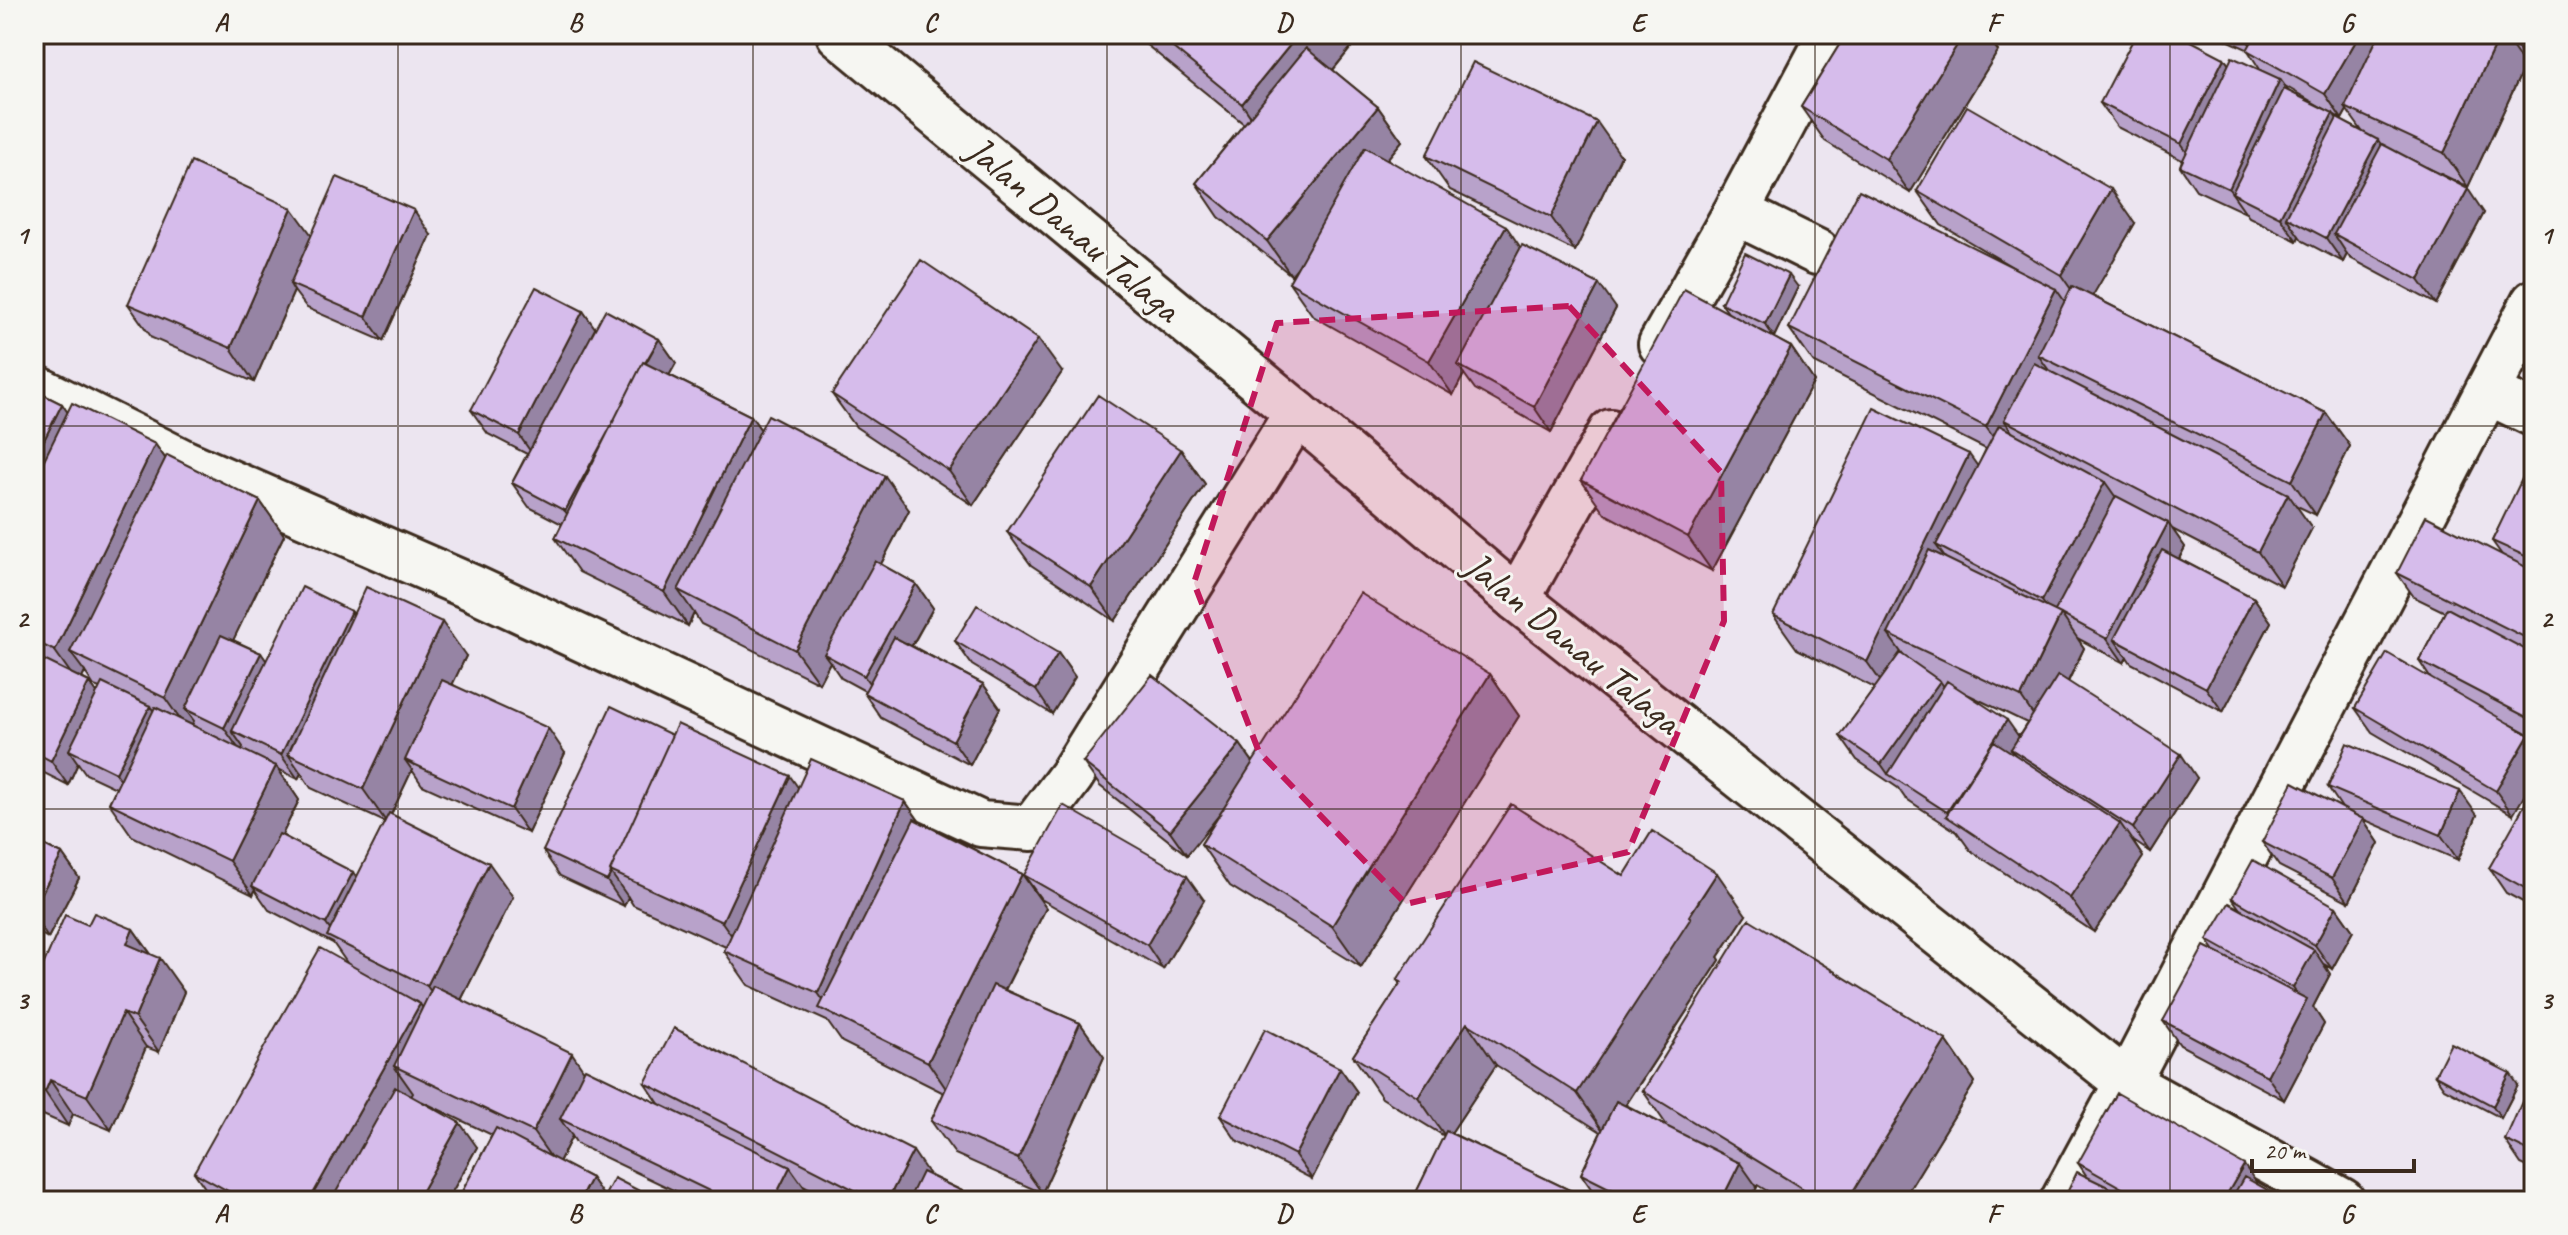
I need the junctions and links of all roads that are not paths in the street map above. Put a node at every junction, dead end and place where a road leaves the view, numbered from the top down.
1 (839, 34) edge
2 (1831, 34) edge
3 (1736, 212) junction
4 (1817, 252) dead end
5 (2534, 302) edge
6 (34, 387) edge
7 (2488, 392) junction
8 (1297, 413) junction
9 (2534, 414) edge
10 (1517, 599) junction
11 (2127, 1083) junction
12 (2063, 1201) edge
13 (2342, 1201) edge

1 - 8 street, Jalan Danau Talaga
2 - 3 street
3 - 4 street
3 - 10 street
5 - 7 street
6 - 8 street
7 - 9 street
7 - 11 street
8 - 10 street, Jalan Danau Talaga
10 - 11 street, Jalan Danau Talaga
11 - 12 street
11 - 13 street, Jalan Danau Talaga

